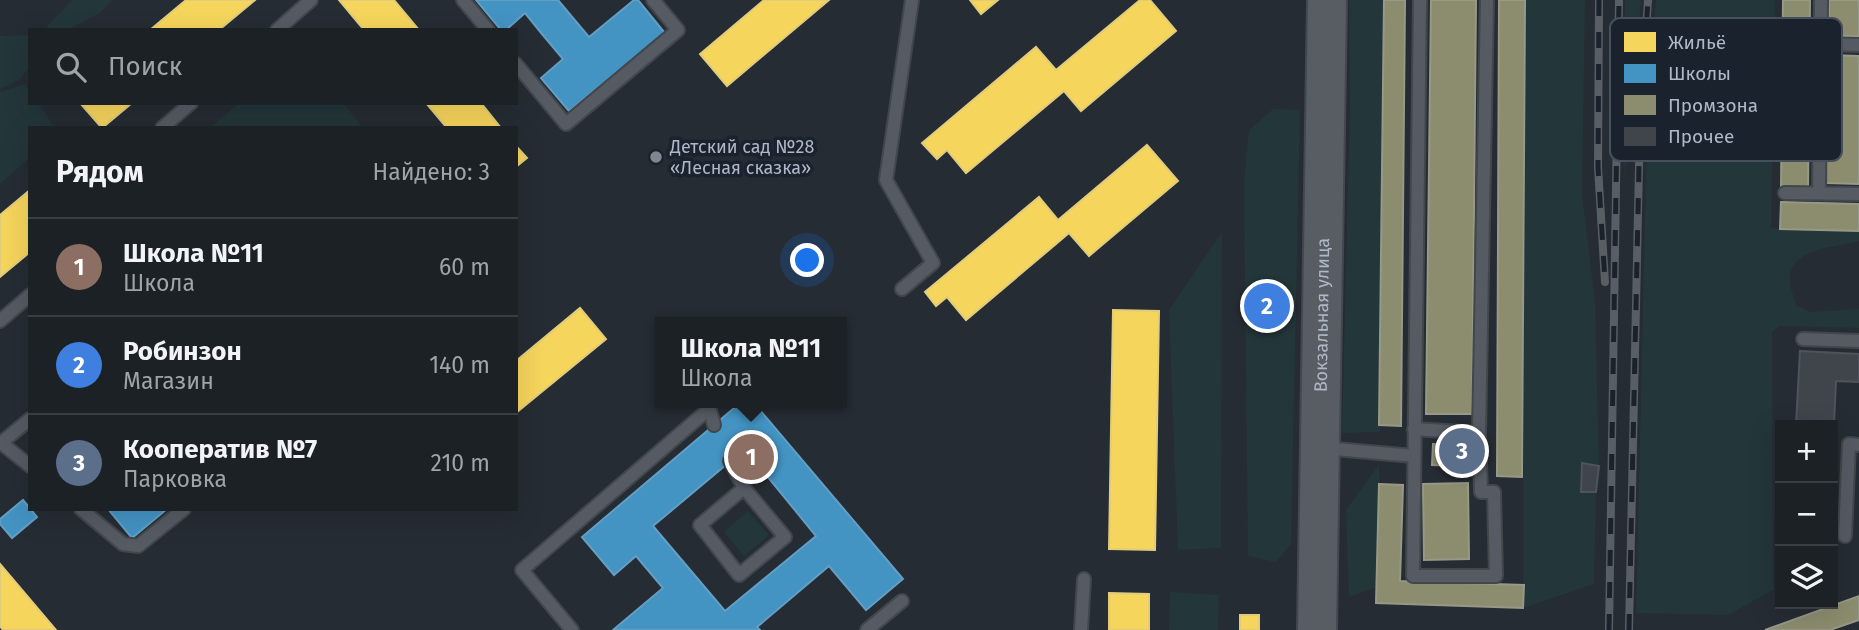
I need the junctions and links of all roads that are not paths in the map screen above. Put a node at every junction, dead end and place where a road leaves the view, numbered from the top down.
1 (311, 0) edge
2 (463, 0) edge
3 (653, 0) edge
4 (912, 0) edge
5 (1326, 0) edge
6 (1420, 0) edge
7 (1488, 0) edge
8 (1821, 0) edge
9 (1821, 18) edge
10 (279, 28) edge
11 (486, 28) edge
12 (518, 66) edge
13 (189, 105) edge
14 (164, 126) edge
15 (1819, 161) edge
16 (1785, 193) dead end
17 (1819, 193) junction
18 (1859, 194) edge
19 (902, 289) dead end
20 (28, 297) edge
21 (0, 321) edge
22 (1803, 339) dead end
23 (1859, 341) edge
24 (707, 408) edge
25 (710, 408) edge
26 (28, 421) edge
27 (714, 425) dead end
28 (1414, 429) junction
29 (1479, 433) junction
30 (1, 443) edge
31 (1859, 445) edge
32 (1320, 447) junction
33 (1413, 456) junction
34 (730, 461) dead end
35 (28, 465) edge
36 (744, 488) junction
37 (83, 511) edge
38 (182, 511) edge
39 (1844, 536) dead end
40 (1084, 579) dead end
41 (902, 601) dead end
42 (572, 630) edge
43 (867, 630) edge
44 (1081, 630) edge
45 (1317, 630) edge

1 - 10 lane
2 - 11 lane
3 - 12 lane
4 - 19 lane
5 - 32 main road, Вокзальная улица
6 - 28 lane
7 - 29 lane
8 - 9 lane
13 - 14 lane
15 - 17 lane
16 - 17 lane
17 - 18 lane
20 - 21 lane
22 - 23 lane
24 - 42 lane
25 - 27 lane
26 - 30 lane
28 - 29 lane
28 - 33 lane
29 - 33 lane
30 - 35 lane
31 - 39 lane
32 - 33 lane
32 - 45 main road, Вокзальная улица
34 - 36 lane
36 - 36 lane
37 - 38 lane
40 - 44 lane
41 - 43 lane

